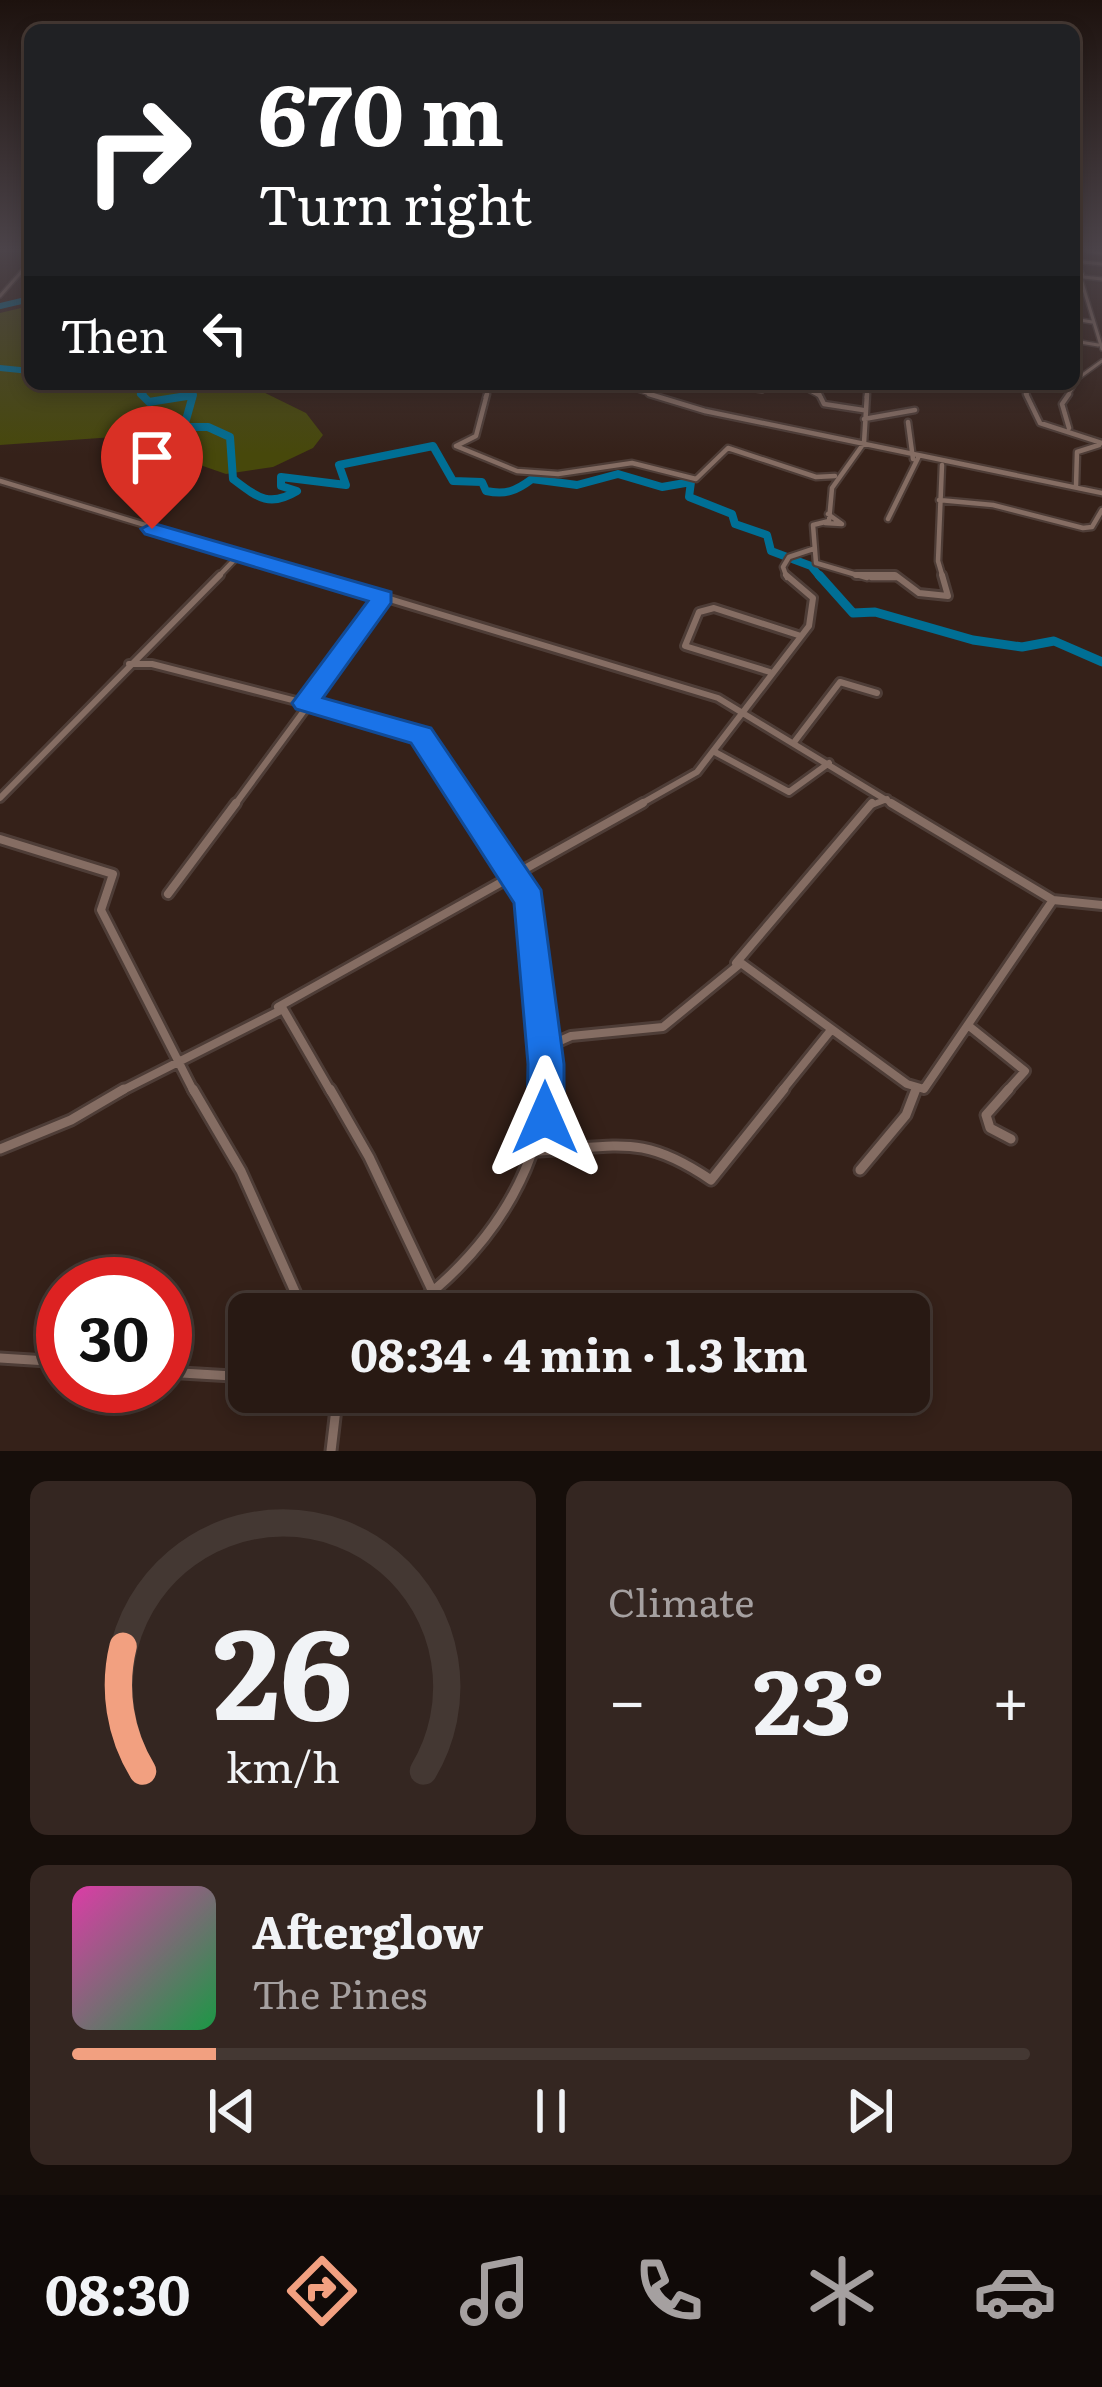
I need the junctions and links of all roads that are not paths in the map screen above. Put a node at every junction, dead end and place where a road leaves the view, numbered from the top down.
1 (1091, 319) edge
2 (1080, 320) edge
3 (1092, 322) junction
4 (1100, 347) edge
5 (1102, 361) edge
6 (1081, 364) dead end
7 (1090, 366) junction
8 (1080, 376) edge
9 (489, 390) edge
10 (638, 390) edge
11 (756, 390) edge
12 (810, 390) edge
13 (868, 390) edge
14 (1027, 390) edge
15 (1070, 390) edge
16 (762, 391) dead end
17 (915, 410) dead end
18 (864, 414) junction
19 (908, 422) dead end
20 (1069, 428) junction
21 (1102, 444) edge
22 (863, 445) junction
23 (915, 459) junction
24 (946, 464) junction
25 (835, 476) junction
26 (0, 481) edge
27 (1073, 488) junction
28 (1102, 493) edge
29 (938, 500) junction
30 (1102, 511) edge
31 (828, 514) junction
32 (889, 519) dead end
33 (825, 523) junction
34 (813, 549) junction
35 (242, 556) junction
36 (383, 597) junction
37 (801, 636) junction
38 (129, 664) junction
39 (770, 672) junction
40 (877, 693) dead end
41 (307, 703) junction
42 (742, 710) junction
43 (795, 741) junction
44 (713, 751) junction
45 (829, 763) junction
46 (0, 798) edge
47 (890, 800) junction
48 (0, 839) edge
49 (513, 878) junction
50 (167, 894) dead end
51 (1053, 901) junction
52 (1102, 905) edge
53 (735, 963) junction
54 (278, 1007) junction
55 (969, 1026) junction
56 (832, 1029) junction
57 (544, 1048) junction
58 (175, 1059) junction
59 (916, 1088) junction
60 (1011, 1139) dead end
61 (0, 1149) edge
62 (536, 1153) junction
63 (860, 1170) dead end
64 (434, 1292) joint
65 (296, 1293) edge
66 (0, 1358) edge
67 (36, 1360) edge
68 (192, 1374) edge
69 (228, 1376) edge
70 (336, 1413) edge
71 (331, 1451) edge

1 - 3 street
2 - 3 street
3 - 4 street
5 - 7 street
6 - 7 street
7 - 8 street
9 - 25 street
10 - 22 street
11 - 16 street
12 - 18 street
13 - 18 street
14 - 20 street
15 - 20 street
17 - 18 street
18 - 22 street
19 - 23 street
20 - 21 street
21 - 27 street
22 - 23 street
22 - 25 street
23 - 24 street
23 - 32 street
24 - 27 street
24 - 29 street
25 - 31 street
26 - 35 street
27 - 28 street
29 - 30 street
29 - 34 street
31 - 33 street
31 - 33 street
33 - 34 street
34 - 37 street
35 - 36 street
35 - 38 street
36 - 41 street
36 - 42 street
37 - 39 street
37 - 39 street
38 - 41 street
38 - 46 street
39 - 42 street
40 - 43 street
41 - 49 street
41 - 50 street
42 - 43 street
42 - 44 street
43 - 45 street
44 - 45 street
44 - 49 street
45 - 47 street
47 - 51 street
47 - 53 street
48 - 58 street
49 - 54 street
49 - 57 street
51 - 52 street
51 - 55 street
53 - 56 street
53 - 57 street
54 - 58 street
54 - 64 street
55 - 59 street
55 - 60 street
56 - 59 street
56 - 62 street
57 - 62 street
58 - 61 street
58 - 65 street
59 - 63 street
62 - 64 street
66 - 67 street
68 - 69 street
70 - 71 street

